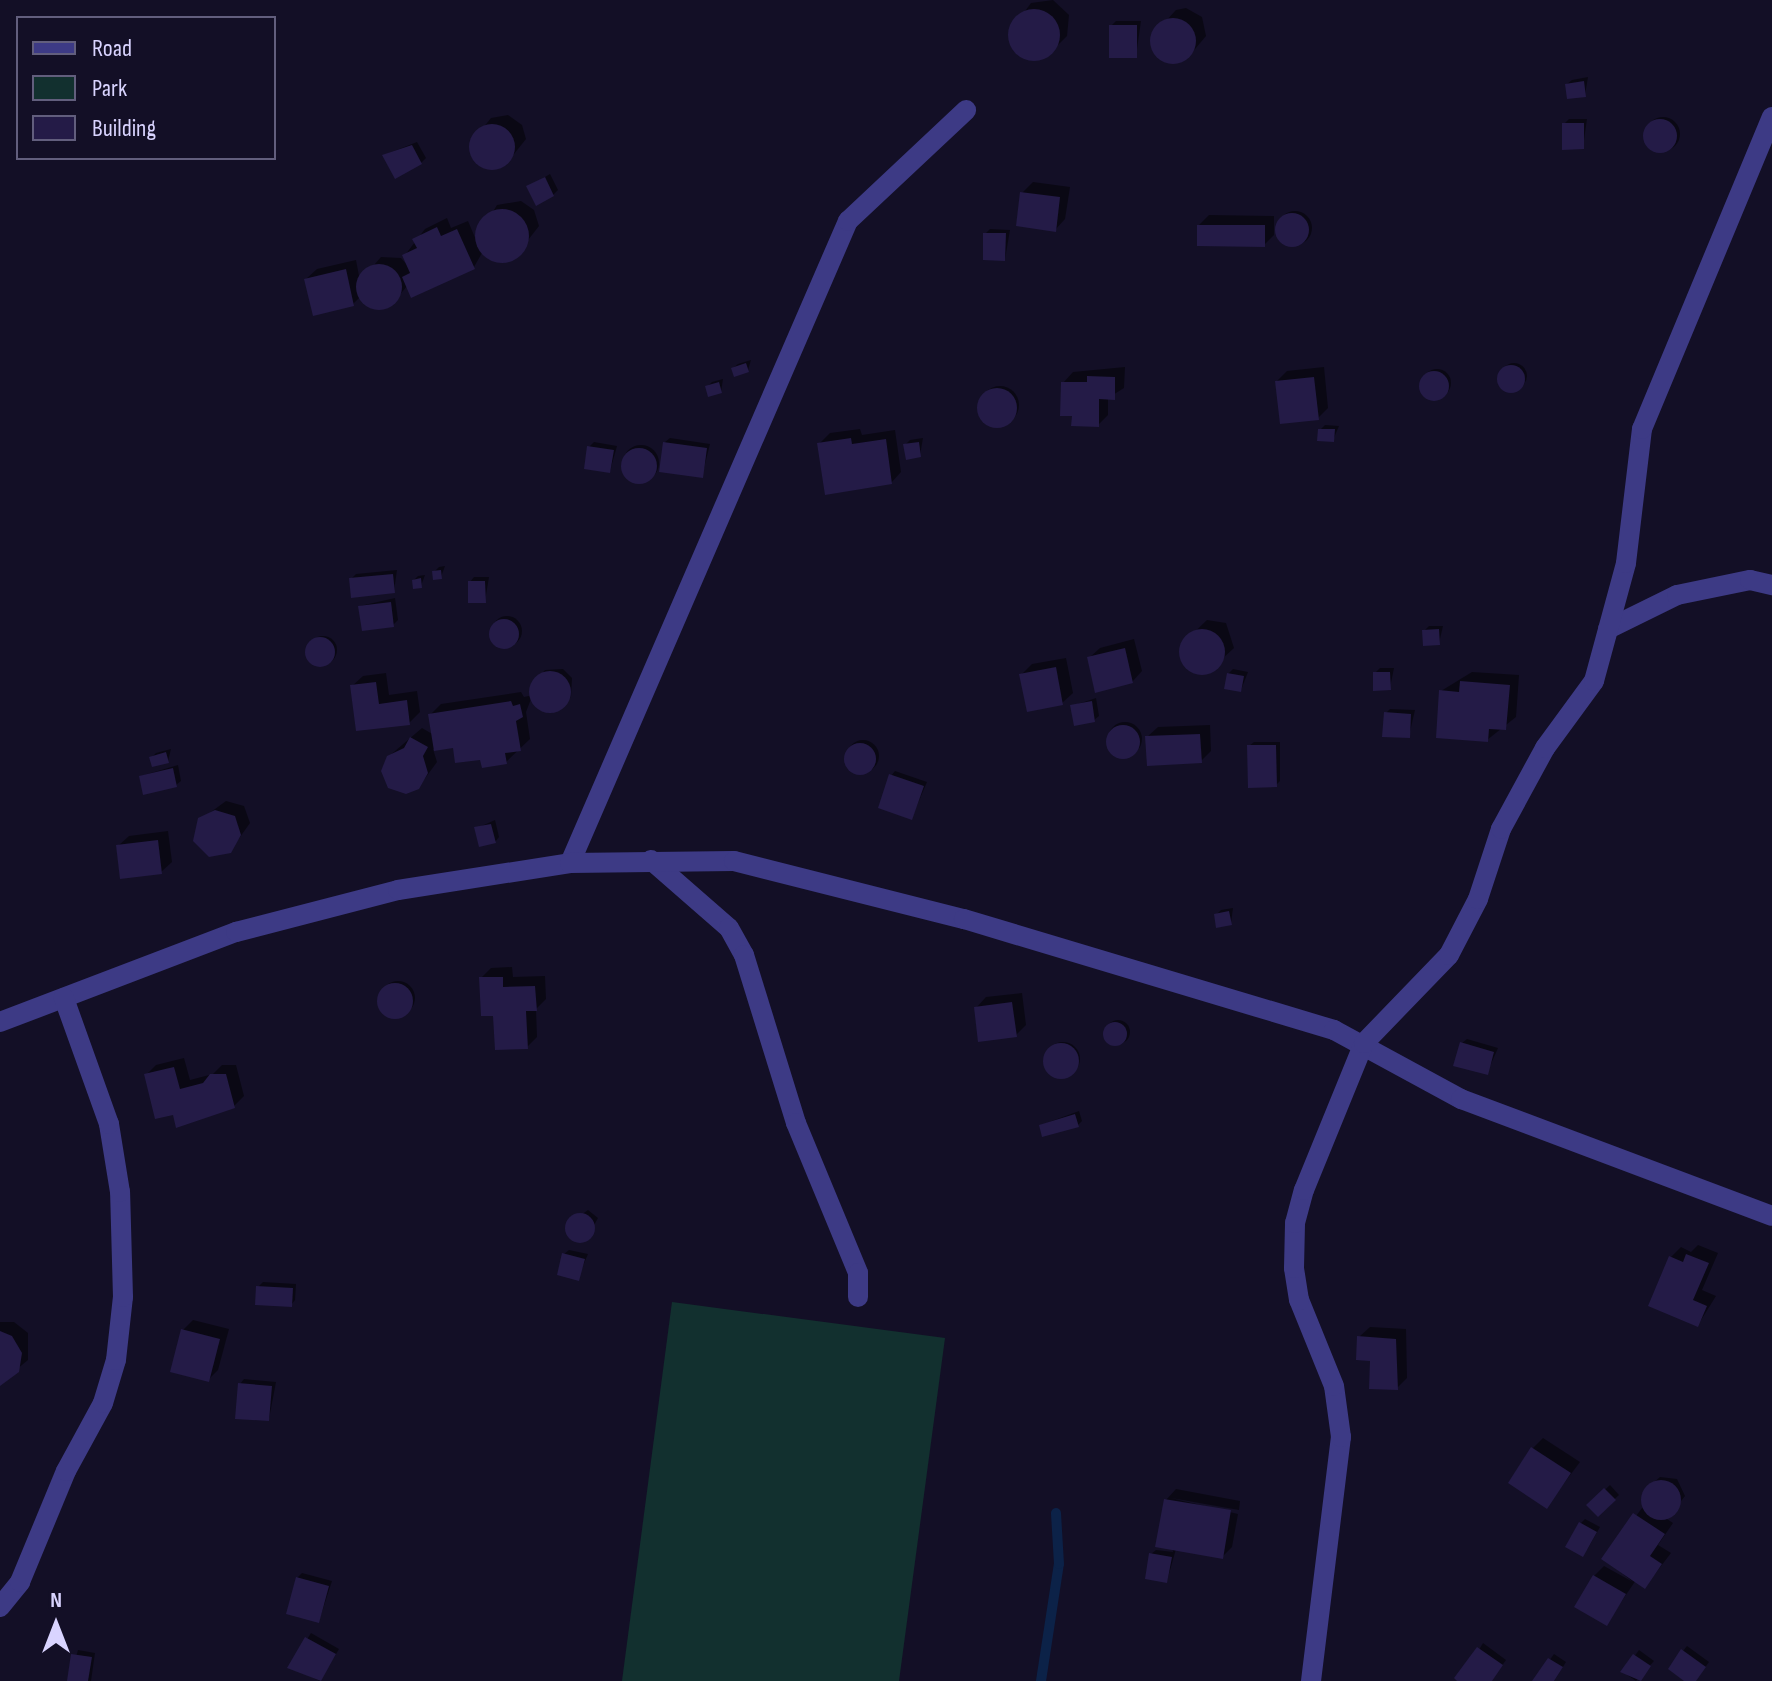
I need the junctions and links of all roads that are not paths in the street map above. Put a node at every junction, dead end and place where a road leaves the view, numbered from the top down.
1 (966, 110) dead end
2 (1772, 117) edge
3 (1772, 585) edge
4 (1608, 629) junction
5 (651, 860) junction
6 (570, 863) junction
7 (64, 998) junction
8 (0, 1022) edge
9 (1364, 1043) junction
10 (1772, 1216) edge
11 (858, 1297) dead end
12 (0, 1607) edge
13 (1311, 1681) edge

1 - 6 street
2 - 4 street
3 - 4 street
4 - 9 street
5 - 6 street
5 - 9 street
5 - 11 street
6 - 7 street
7 - 8 street
7 - 12 street
9 - 10 street
9 - 13 street

